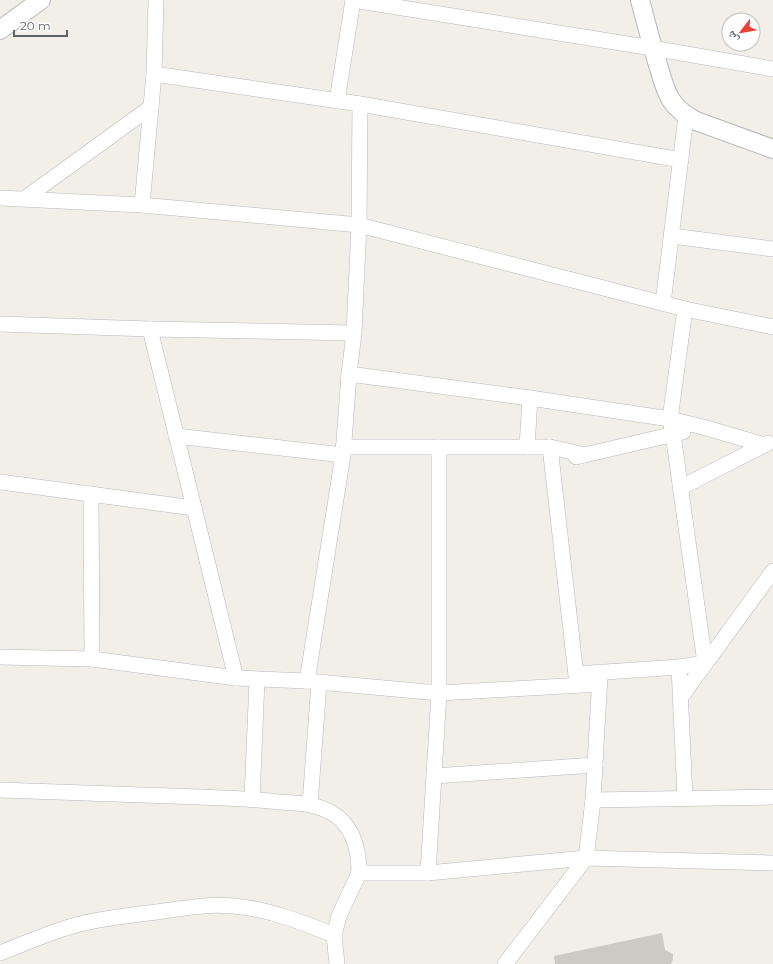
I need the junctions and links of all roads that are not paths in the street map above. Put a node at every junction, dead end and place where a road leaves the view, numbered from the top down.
1 (156, 0) edge
2 (353, 0) edge
3 (640, 0) edge
4 (37, 1) edge
5 (0, 30) edge
6 (652, 48) junction
7 (773, 69) edge
8 (154, 74) junction
9 (337, 101) junction
10 (360, 104) junction
11 (151, 107) junction
12 (686, 116) junction
13 (773, 149) edge
14 (681, 160) junction
15 (0, 198) edge
16 (24, 199) junction
17 (142, 205) junction
18 (360, 225) junction
19 (672, 236) junction
20 (773, 250) edge
21 (664, 303) junction
22 (685, 309) junction
23 (0, 324) edge
24 (773, 327) edge
25 (150, 329) junction
26 (354, 334) junction
27 (349, 374) junction
28 (530, 398) junction
29 (670, 419) junction
30 (703, 427) junction
31 (673, 434) junction
32 (176, 436) junction
33 (769, 443) edge
34 (439, 447) junction
35 (527, 447) junction
36 (550, 447) junction
37 (343, 451) junction
38 (585, 455) junction
39 (552, 463) junction
40 (0, 482) edge
41 (680, 488) junction
42 (91, 494) junction
43 (194, 508) junction
44 (773, 570) edge
45 (0, 657) edge
46 (92, 659) junction
47 (705, 663) junction
48 (679, 667) junction
49 (236, 678) junction
50 (600, 678) junction
51 (257, 680) junction
52 (576, 680) junction
53 (313, 682) junction
54 (439, 693) junction
55 (681, 697) junction
56 (595, 765) junction
57 (434, 776) junction
58 (0, 790) edge
59 (685, 798) junction
60 (773, 798) edge
61 (252, 799) junction
62 (593, 800) junction
63 (310, 804) junction
64 (586, 858) junction
65 (773, 863) edge
66 (359, 873) junction
67 (428, 873) junction
68 (334, 935) junction
69 (0, 954) edge
70 (337, 964) edge
71 (505, 964) edge

1 - 8 street
2 - 6 street
2 - 9 street
3 - 6 street
4 - 5 street
6 - 7 street
6 - 12 street
8 - 9 street
8 - 11 street
9 - 10 street
10 - 14 street
10 - 18 street
11 - 16 street
11 - 17 street
12 - 13 street
12 - 14 street
14 - 19 street
15 - 16 street
16 - 17 street
17 - 18 street
18 - 21 street
18 - 26 street
19 - 20 street
19 - 21 street
21 - 22 street
22 - 24 street
22 - 29 street
23 - 25 street
25 - 26 street
25 - 32 street
26 - 27 street
27 - 28 street
27 - 37 street
28 - 29 street
28 - 35 street
29 - 30 street
29 - 31 street
30 - 31 street
30 - 33 street
31 - 38 street
31 - 41 street
32 - 37 street
32 - 43 street
33 - 41 street
34 - 35 street
34 - 37 street
34 - 54 street
35 - 36 street
36 - 38 street
36 - 39 street
37 - 53 street
38 - 39 street
39 - 52 street
40 - 42 street
41 - 47 street
42 - 43 street
42 - 46 street
43 - 49 street
44 - 47 street
45 - 46 street
46 - 49 street
47 - 48 street
47 - 55 street
48 - 50 street
48 - 55 street
49 - 51 street
50 - 52 street
50 - 56 street
51 - 53 street
51 - 61 street
52 - 54 street
53 - 54 street
53 - 63 street
54 - 57 street
55 - 59 street
56 - 57 street
56 - 62 street
57 - 67 street
58 - 61 street
59 - 60 street
59 - 62 street
61 - 63 street
62 - 64 street
63 - 66 street
64 - 65 street
64 - 67 street
64 - 71 street
66 - 67 street
66 - 68 street
68 - 69 street
68 - 70 street

